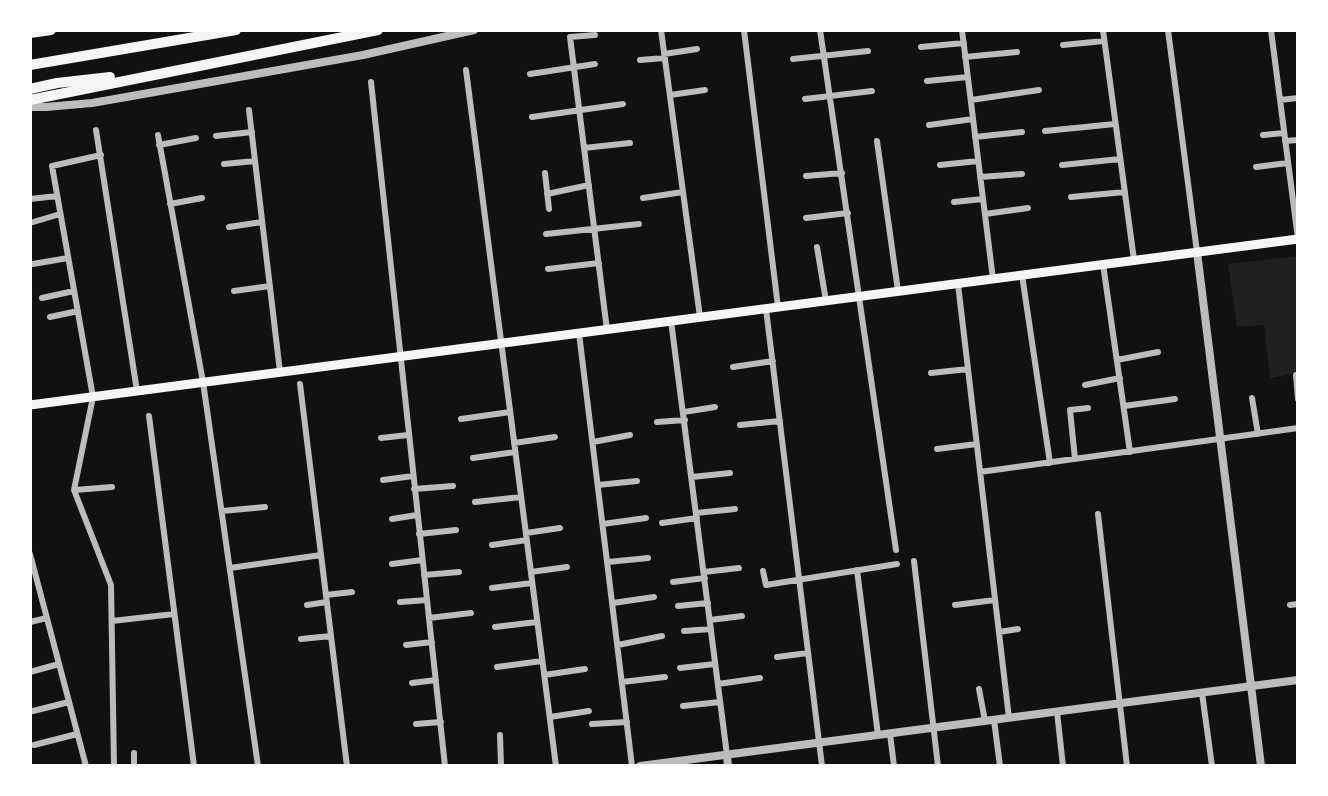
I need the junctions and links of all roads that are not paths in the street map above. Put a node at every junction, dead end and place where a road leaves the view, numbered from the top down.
1 (51, 30) edge
2 (236, 30) edge
3 (378, 30) edge
4 (474, 30) edge
5 (661, 30) edge
6 (744, 30) edge
7 (820, 30) edge
8 (962, 30) edge
9 (1103, 30) edge
10 (1168, 30) edge
11 (1271, 30) edge
12 (30, 33) edge
13 (595, 35) dead end
14 (1104, 41) junction
15 (964, 43) junction
16 (1063, 45) dead end
17 (921, 47) dead end
18 (697, 49) dead end
19 (868, 51) dead end
20 (1017, 52) dead end
21 (664, 56) junction
22 (824, 56) junction
23 (965, 57) junction
24 (793, 59) dead end
25 (639, 60) dead end
26 (595, 64) dead end
27 (30, 65) edge
28 (574, 67) junction
29 (466, 70) dead end
30 (170, 71) junction
31 (530, 74) dead end
32 (968, 77) junction
33 (927, 81) dead end
34 (371, 82) dead end
35 (30, 89) edge
36 (705, 90) dead end
37 (872, 90) dead end
38 (1039, 90) dead end
39 (670, 95) junction
40 (830, 96) junction
41 (1298, 98) edge
42 (805, 99) dead end
43 (30, 100) edge
44 (971, 100) junction
45 (1280, 100) junction
46 (622, 104) dead end
47 (30, 107) edge
48 (249, 110) dead end
49 (579, 110) junction
50 (532, 117) dead end
51 (973, 119) junction
52 (1115, 124) junction
53 (929, 125) dead end
54 (96, 130) dead end
55 (1045, 131) dead end
56 (252, 132) junction
57 (1022, 132) dead end
58 (1284, 133) junction
59 (158, 135) dead end
60 (1264, 135) dead end
61 (216, 136) dead end
62 (975, 137) junction
63 (196, 138) dead end
64 (1298, 140) edge
65 (877, 141) dead end
66 (1285, 141) junction
67 (630, 143) dead end
68 (159, 145) junction
69 (584, 148) junction
70 (100, 155) junction
71 (1120, 159) junction
72 (255, 160) junction
73 (978, 162) junction
74 (1288, 163) junction
75 (224, 164) dead end
76 (940, 165) dead end
77 (1062, 165) dead end
78 (1256, 167) dead end
79 (545, 173) dead end
80 (842, 173) junction
81 (1022, 174) dead end
82 (806, 176) dead end
83 (980, 177) junction
84 (589, 185) junction
85 (683, 192) junction
86 (1125, 192) junction
87 (547, 194) junction
88 (57, 196) junction
89 (1071, 197) dead end
90 (202, 198) dead end
91 (643, 198) dead end
92 (30, 199) edge
93 (983, 199) junction
94 (954, 202) dead end
95 (170, 204) junction
96 (1028, 208) dead end
97 (549, 209) dead end
98 (61, 214) junction
99 (848, 214) junction
100 (985, 214) junction
101 (806, 218) dead end
102 (262, 222) junction
103 (30, 223) edge
104 (639, 224) dead end
105 (229, 227) dead end
106 (594, 229) junction
107 (546, 234) dead end
108 (1298, 239) edge
109 (817, 247) dead end
110 (1197, 252) junction
111 (68, 258) junction
112 (1134, 260) junction
113 (599, 263) junction
114 (33, 264) dead end
115 (1103, 264) junction
116 (548, 269) dead end
117 (1022, 275) junction
118 (993, 279) junction
119 (958, 284) junction
120 (270, 286) junction
121 (234, 291) dead end
122 (898, 291) junction
123 (74, 292) junction
124 (860, 296) junction
125 (42, 298) dead end
126 (825, 301) junction
127 (778, 307) junction
128 (766, 309) junction
129 (78, 312) junction
130 (50, 317) dead end
131 (700, 317) junction
132 (671, 321) junction
133 (607, 330) junction
134 (579, 333) junction
135 (501, 344) junction
136 (1158, 352) dead end
137 (400, 357) junction
138 (1117, 360) junction
139 (772, 361) junction
140 (733, 367) dead end
141 (968, 369) junction
142 (280, 372) junction
143 (931, 373) dead end
144 (1296, 376) dead end
145 (1120, 378) junction
146 (204, 382) junction
147 (300, 384) dead end
148 (1085, 385) dead end
149 (137, 391) junction
150 (93, 397) junction
151 (1252, 398) dead end
152 (1175, 399) dead end
153 (1298, 399) edge
154 (30, 405) edge
155 (1124, 406) junction
156 (715, 407) dead end
157 (1088, 408) dead end
158 (510, 412) junction
159 (149, 416) dead end
160 (684, 416) junction
161 (461, 419) dead end
162 (780, 421) junction
163 (657, 422) dead end
164 (740, 425) dead end
165 (1298, 428) edge
166 (1258, 434) junction
167 (408, 435) junction
168 (630, 435) dead end
169 (381, 438) dead end
170 (555, 438) dead end
171 (1222, 439) junction
172 (593, 442) junction
173 (514, 443) junction
174 (977, 444) junction
175 (937, 449) dead end
176 (1130, 452) junction
177 (515, 453) junction
178 (472, 458) dead end
179 (1075, 459) junction
180 (1050, 463) junction
181 (980, 472) junction
182 (730, 473) dead end
183 (413, 476) junction
184 (692, 477) junction
185 (383, 481) dead end
186 (637, 481) dead end
187 (598, 485) junction
188 (453, 486) dead end
189 (111, 487) dead end
190 (414, 489) junction
191 (74, 490) junction
192 (521, 497) junction
193 (475, 502) dead end
194 (265, 507) dead end
195 (735, 509) dead end
196 (222, 511) junction
197 (1098, 514) dead end
198 (417, 515) junction
199 (697, 516) junction
200 (393, 519) dead end
201 (646, 519) dead end
202 (662, 523) dead end
203 (603, 524) junction
204 (560, 528) dead end
205 (456, 530) dead end
206 (419, 534) junction
207 (526, 536) junction
208 (492, 545) dead end
209 (896, 550) dead end
210 (30, 554) edge
211 (321, 555) junction
212 (649, 558) dead end
213 (422, 560) junction
214 (915, 561) dead end
215 (608, 562) junction
216 (392, 564) dead end
217 (897, 564) dead end
218 (567, 567) dead end
219 (32, 568) edge
220 (230, 568) junction
221 (739, 568) dead end
222 (857, 570) junction
223 (763, 571) dead end
224 (459, 572) dead end
225 (531, 572) junction
226 (424, 575) junction
227 (704, 575) junction
228 (799, 580) junction
229 (673, 582) dead end
230 (532, 583) junction
231 (492, 588) dead end
232 (352, 592) dead end
233 (654, 597) dead end
234 (326, 598) junction
235 (427, 600) junction
236 (995, 600) junction
237 (400, 602) dead end
238 (613, 603) junction
239 (708, 603) junction
240 (1298, 604) edge
241 (307, 605) dead end
242 (955, 605) dead end
243 (1290, 605) dead end
244 (678, 606) dead end
245 (471, 613) dead end
246 (174, 614) junction
247 (742, 616) dead end
248 (47, 618) junction
249 (429, 618) junction
250 (710, 620) junction
251 (111, 621) junction
252 (30, 622) edge
253 (537, 622) junction
254 (495, 626) dead end
255 (711, 629) junction
256 (1018, 629) dead end
257 (684, 631) dead end
258 (999, 632) junction
259 (331, 636) junction
260 (663, 636) dead end
261 (301, 639) dead end
262 (432, 642) junction
263 (405, 645) dead end
264 (618, 645) junction
265 (808, 653) junction
266 (777, 657) dead end
267 (542, 661) junction
268 (59, 664) junction
269 (715, 664) junction
270 (497, 667) dead end
271 (680, 668) dead end
272 (585, 669) dead end
273 (30, 672) edge
274 (544, 675) junction
275 (666, 677) dead end
276 (760, 678) dead end
277 (436, 680) junction
278 (1298, 680) edge
279 (622, 682) junction
280 (412, 683) dead end
281 (718, 684) junction
282 (1252, 686) junction
283 (979, 689) dead end
284 (1202, 693) junction
285 (69, 702) junction
286 (720, 702) junction
287 (1120, 704) junction
288 (683, 706) dead end
289 (33, 711) dead end
290 (589, 711) dead end
291 (1057, 712) junction
292 (550, 717) junction
293 (1009, 718) junction
294 (990, 721) junction
295 (440, 722) junction
296 (627, 722) junction
297 (416, 724) dead end
298 (592, 724) dead end
299 (933, 728) junction
300 (77, 734) junction
301 (890, 734) junction
302 (500, 735) dead end
303 (878, 735) junction
304 (820, 743) junction
305 (34, 746) dead end
306 (134, 753) dead end
307 (727, 755) junction
308 (86, 766) edge
309 (114, 766) edge
310 (134, 766) edge
311 (194, 766) edge
312 (258, 766) edge
313 (347, 766) edge
314 (446, 766) edge
315 (501, 766) edge
316 (556, 766) edge
317 (632, 766) edge
318 (640, 766) edge
319 (728, 766) edge
320 (822, 766) edge
321 (894, 766) edge
322 (938, 766) edge
323 (1000, 766) edge
324 (1063, 766) edge
325 (1127, 766) edge
326 (1212, 766) edge
327 (1261, 766) edge

1 - 12 highway
2 - 27 highway
3 - 30 highway
4 - 47 street
5 - 21 street
6 - 127 street
7 - 22 street
8 - 15 street
9 - 14 street
10 - 110 street
11 - 45 street
13 - 28 street
14 - 16 street
14 - 52 street
15 - 17 street
15 - 23 street
18 - 21 street
19 - 22 street
20 - 23 street
21 - 25 street
21 - 39 street
22 - 24 street
22 - 40 street
23 - 32 street
26 - 28 street
28 - 31 street
28 - 49 street
29 - 135 street
30 - 35 highway
30 - 43 highway
32 - 33 street
32 - 44 street
34 - 137 street
36 - 39 street
37 - 40 street
38 - 44 street
39 - 85 street
40 - 42 street
40 - 80 street
41 - 45 street
44 - 51 street
45 - 58 street
46 - 49 street
48 - 56 street
49 - 50 street
49 - 69 street
51 - 53 street
51 - 62 street
52 - 55 street
52 - 71 street
54 - 70 street
56 - 61 street
56 - 72 street
57 - 62 street
58 - 60 street
58 - 66 street
59 - 68 street
62 - 73 street
63 - 68 street
64 - 66 street
65 - 122 street
66 - 74 street
67 - 69 street
68 - 95 street
69 - 84 street
70 - 88 street
70 - 149 street
71 - 77 street
71 - 86 street
72 - 75 street
72 - 102 street
73 - 76 street
73 - 83 street
74 - 78 street
74 - 108 street
79 - 87 street
80 - 82 street
80 - 99 street
81 - 83 street
83 - 93 street
84 - 87 street
84 - 106 street
85 - 91 street
85 - 131 street
86 - 89 street
86 - 112 street
87 - 97 street
88 - 92 street
88 - 98 street
90 - 95 street
93 - 94 street
93 - 100 street
95 - 146 street
96 - 100 street
98 - 103 street
98 - 111 street
99 - 101 street
99 - 124 street
100 - 118 street
102 - 105 street
102 - 120 street
104 - 106 street
106 - 107 street
106 - 113 street
108 - 110 main road
109 - 126 street
110 - 112 main road
110 - 171 street
111 - 114 street
111 - 123 street
112 - 115 main road
113 - 116 street
113 - 133 street
115 - 117 main road
115 - 138 street
117 - 118 main road
117 - 180 street
118 - 119 main road
119 - 122 main road
119 - 141 street
120 - 121 street
120 - 142 street
122 - 124 main road
123 - 125 street
123 - 129 street
124 - 126 main road
124 - 209 street
126 - 127 main road
127 - 128 main road
128 - 131 main road
128 - 139 street
129 - 130 street
129 - 150 street
131 - 132 main road
132 - 133 main road
132 - 160 street
133 - 134 main road
134 - 135 main road
134 - 172 street
135 - 137 main road
135 - 158 street
136 - 138 street
137 - 142 main road
137 - 167 street
138 - 145 street
139 - 140 street
139 - 162 street
141 - 143 street
141 - 174 street
142 - 146 main road
144 - 153 street
145 - 148 street
145 - 155 street
146 - 149 main road
146 - 196 street
147 - 211 street
149 - 150 main road
150 - 154 main road
150 - 191 street
151 - 166 street
152 - 155 street
155 - 176 street
156 - 160 street
157 - 179 street
158 - 161 street
158 - 173 street
159 - 246 street
160 - 163 street
160 - 184 street
162 - 164 street
162 - 228 street
165 - 166 street
166 - 171 street
167 - 169 street
167 - 183 street
168 - 172 street
170 - 173 street
171 - 176 street
171 - 282 street
172 - 187 street
173 - 177 street
174 - 175 street
174 - 181 street
176 - 179 street
177 - 178 street
177 - 192 street
179 - 180 street
180 - 181 street
181 - 236 street
182 - 184 street
183 - 185 street
183 - 190 street
184 - 199 street
186 - 187 street
187 - 203 street
188 - 190 street
189 - 191 street
190 - 198 street
191 - 251 street
192 - 193 street
192 - 207 street
194 - 196 street
195 - 199 street
196 - 220 street
197 - 287 street
198 - 200 street
198 - 206 street
199 - 202 street
199 - 227 street
201 - 203 street
203 - 215 street
204 - 207 street
205 - 206 street
206 - 213 street
207 - 208 street
207 - 225 street
210 - 219 street
211 - 220 street
211 - 234 street
212 - 215 street
213 - 216 street
213 - 226 street
214 - 299 street
215 - 238 street
217 - 222 street
218 - 225 street
219 - 248 street
220 - 312 street
221 - 227 street
222 - 228 street
222 - 303 street
223 - 228 street
224 - 226 street
225 - 230 street
226 - 235 street
227 - 229 street
227 - 239 street
228 - 265 street
230 - 231 street
230 - 253 street
232 - 234 street
233 - 238 street
234 - 241 street
234 - 259 street
235 - 237 street
235 - 249 street
236 - 242 street
236 - 258 street
238 - 264 street
239 - 244 street
239 - 250 street
240 - 243 street
245 - 249 street
246 - 251 street
246 - 311 street
247 - 250 street
248 - 252 street
248 - 268 street
249 - 262 street
250 - 255 street
251 - 309 street
253 - 254 street
253 - 267 street
255 - 257 street
255 - 269 street
256 - 258 street
258 - 293 street
259 - 261 street
259 - 313 street
260 - 264 street
262 - 263 street
262 - 277 street
264 - 279 street
265 - 266 street
265 - 304 street
267 - 270 street
267 - 274 street
268 - 273 street
268 - 285 street
269 - 271 street
269 - 281 street
272 - 274 street
274 - 292 street
275 - 279 street
276 - 281 street
277 - 280 street
277 - 295 street
278 - 282 street
279 - 296 street
281 - 286 street
282 - 284 street
282 - 327 street
283 - 294 street
284 - 287 street
284 - 326 street
285 - 289 street
285 - 300 street
286 - 288 street
286 - 307 street
287 - 291 street
287 - 325 street
290 - 292 street
291 - 293 street
291 - 324 street
292 - 316 street
293 - 294 street
294 - 299 street
294 - 323 street
295 - 297 street
295 - 314 street
296 - 298 street
296 - 317 street
299 - 301 street
299 - 322 street
300 - 305 street
300 - 308 street
301 - 303 street
301 - 321 street
302 - 315 street
303 - 304 street
304 - 307 street
304 - 320 street
306 - 310 street
307 - 318 street
307 - 319 street

